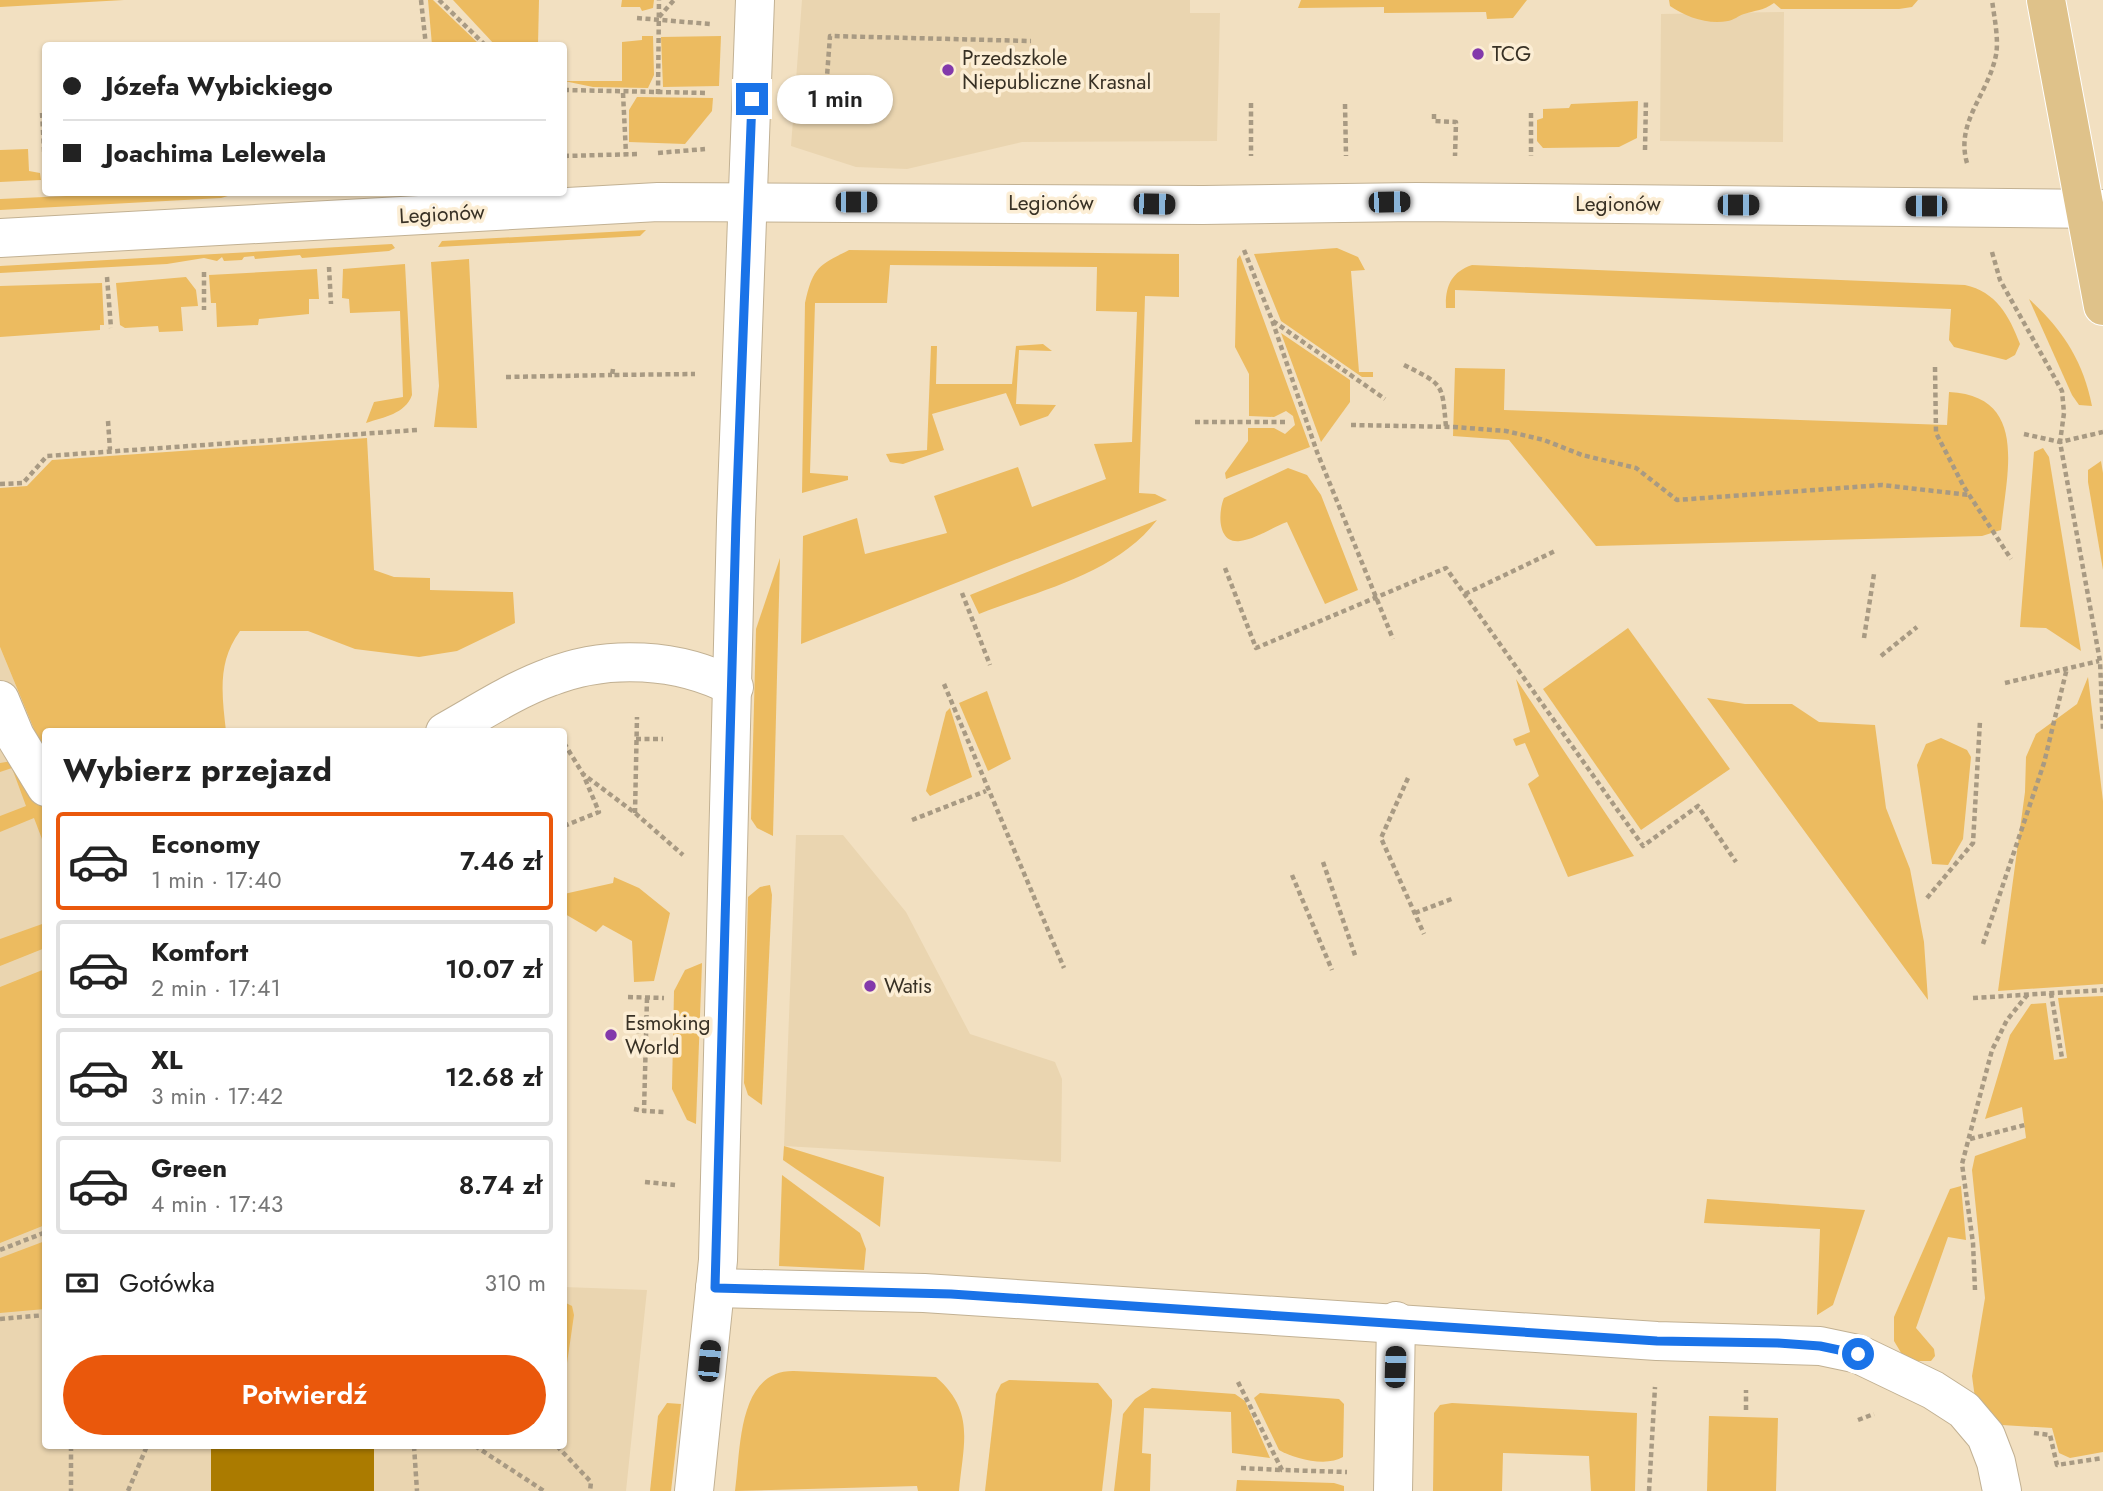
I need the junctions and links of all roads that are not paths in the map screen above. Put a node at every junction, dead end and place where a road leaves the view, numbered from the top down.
1 (755, 0) edge
2 (2046, 0) edge
3 (749, 202) junction
4 (2094, 209) edge
5 (0, 238) edge
6 (2103, 306) edge
7 (734, 687) junction
8 (0, 700) edge
9 (453, 728) edge
10 (42, 780) edge
11 (715, 1288) junction
12 (1396, 1321) junction
13 (694, 1491) edge
14 (1393, 1491) edge
15 (2002, 1491) edge

1 - 3 street
2 - 4 main road
3 - 4 street, Legionów
3 - 5 street, Legionów
3 - 7 street
4 - 6 main road
7 - 9 street
7 - 11 street
8 - 10 street
11 - 12 street
11 - 13 street
12 - 14 street
12 - 15 street

